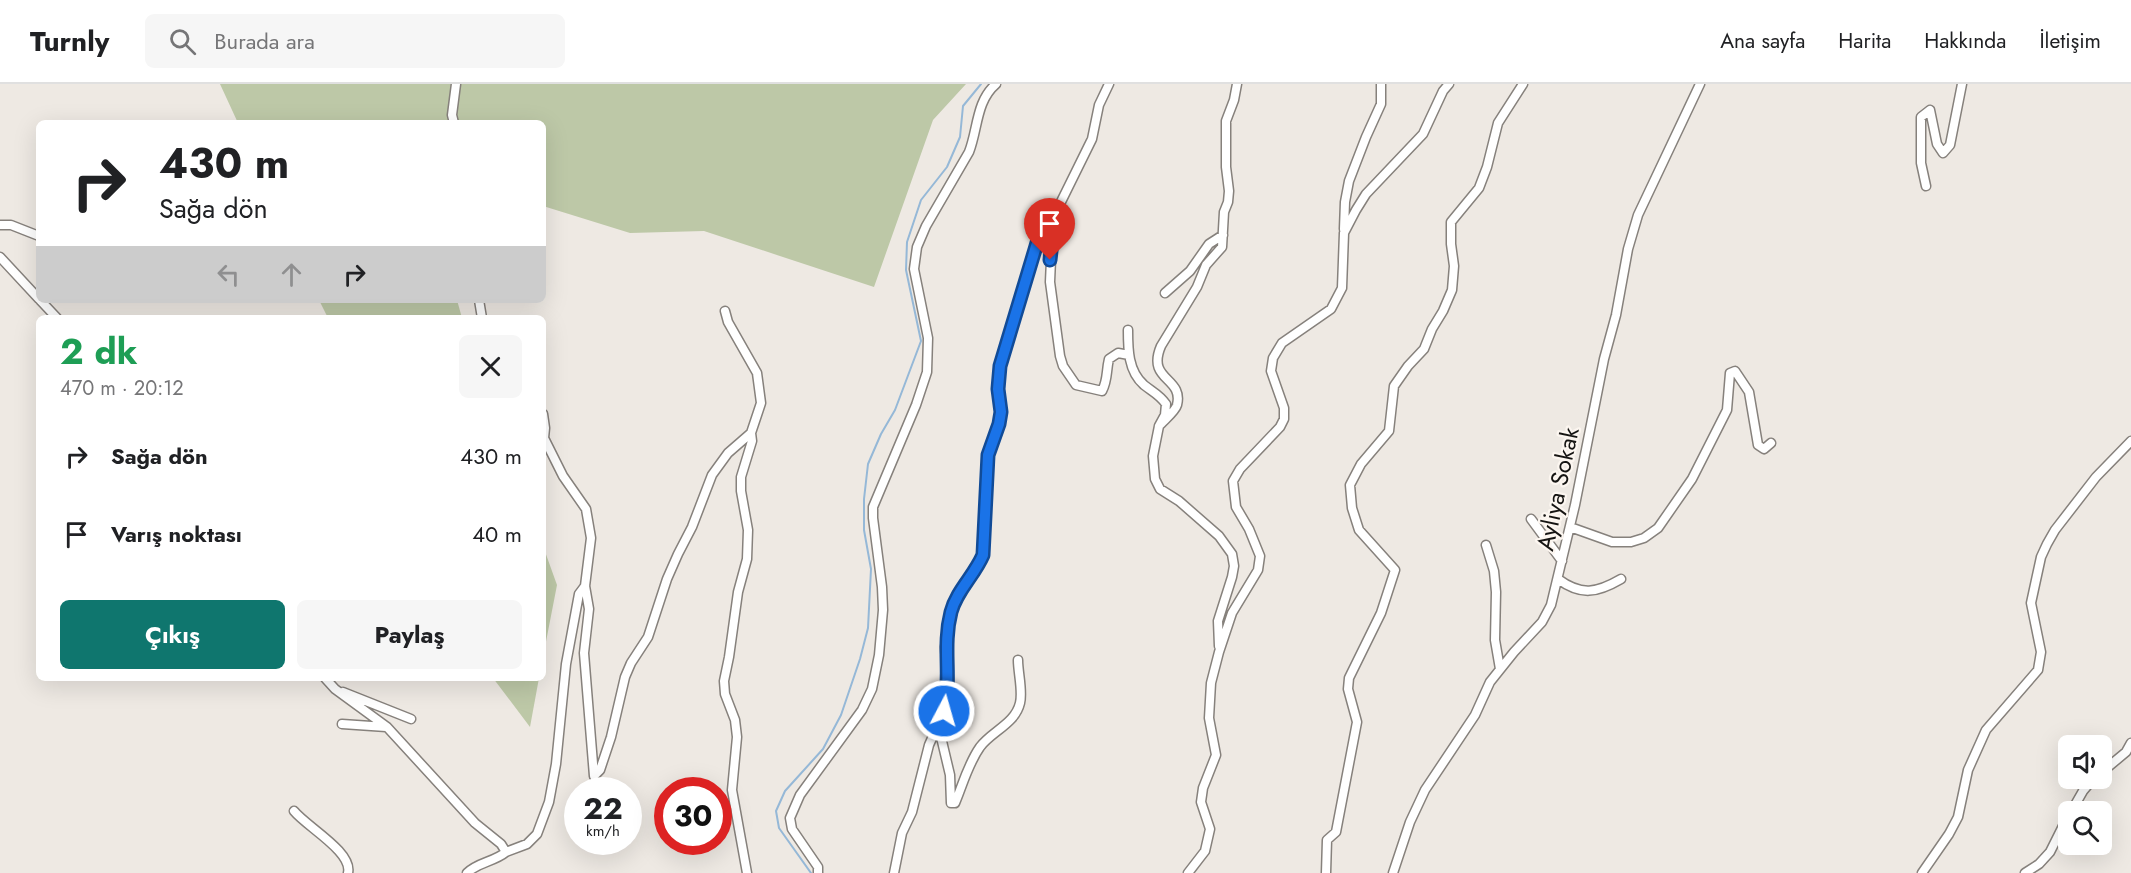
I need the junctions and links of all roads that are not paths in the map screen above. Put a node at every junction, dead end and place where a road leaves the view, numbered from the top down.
1 (456, 84) edge
2 (996, 84) edge
3 (1109, 84) edge
4 (1237, 84) edge
5 (1381, 84) edge
6 (1449, 84) edge
7 (1523, 84) edge
8 (1700, 84) edge
9 (1962, 84) edge
10 (453, 120) edge
11 (1926, 186) dead end
12 (1055, 214) junction
13 (0, 225) edge
14 (1344, 233) junction
15 (36, 235) edge
16 (1223, 235) junction
17 (0, 257) edge
18 (1165, 293) dead end
19 (36, 295) edge
20 (44, 303) edge
21 (725, 311) dead end
22 (54, 315) edge
23 (1128, 330) dead end
24 (1129, 355) junction
25 (1159, 426) junction
26 (751, 433) junction
27 (546, 441) edge
28 (2131, 441) edge
29 (1772, 443) dead end
30 (1531, 519) dead end
31 (1570, 527) junction
32 (1486, 545) dead end
33 (1562, 561) junction
34 (1558, 579) junction
35 (1621, 579) dead end
36 (585, 586) junction
37 (1219, 652) junction
38 (1018, 660) dead end
39 (1500, 669) junction
40 (328, 681) edge
41 (335, 689) junction
42 (944, 711) junction
43 (411, 719) dead end
44 (342, 723) dead end
45 (387, 727) junction
46 (2131, 743) edge
47 (2112, 764) edge
48 (294, 812) dead end
49 (2058, 836) edge
50 (506, 852) junction
51 (348, 873) edge
52 (467, 873) edge
53 (747, 873) edge
54 (818, 873) edge
55 (894, 873) edge
56 (1188, 873) edge
57 (1326, 873) edge
58 (1394, 873) edge
59 (1922, 873) edge
60 (2025, 873) edge

1 - 10 street
2 - 54 street
3 - 12 street
4 - 16 street
5 - 14 street
6 - 14 street
7 - 57 street
8 - 31 street, Ayliya Sokak
9 - 11 street
12 - 24 street
12 - 42 street
13 - 15 street
14 - 37 street
16 - 18 street
16 - 25 street
17 - 19 street
20 - 22 street
21 - 26 street
23 - 24 street
24 - 25 street
25 - 37 street
26 - 36 street
26 - 53 street
27 - 36 street
28 - 59 street
29 - 31 street
30 - 33 street
31 - 33 street, Ayliya Sokak
32 - 39 street
33 - 34 street, Ayliya Sokak
34 - 35 street
34 - 39 street, Ayliya Sokak
36 - 50 street
37 - 56 street
38 - 42 street
39 - 58 street, Ayliya Sokak
40 - 41 street
41 - 43 street
41 - 45 street
42 - 55 street
44 - 45 street
45 - 50 street
46 - 47 street
48 - 51 street
49 - 60 street
50 - 52 street

